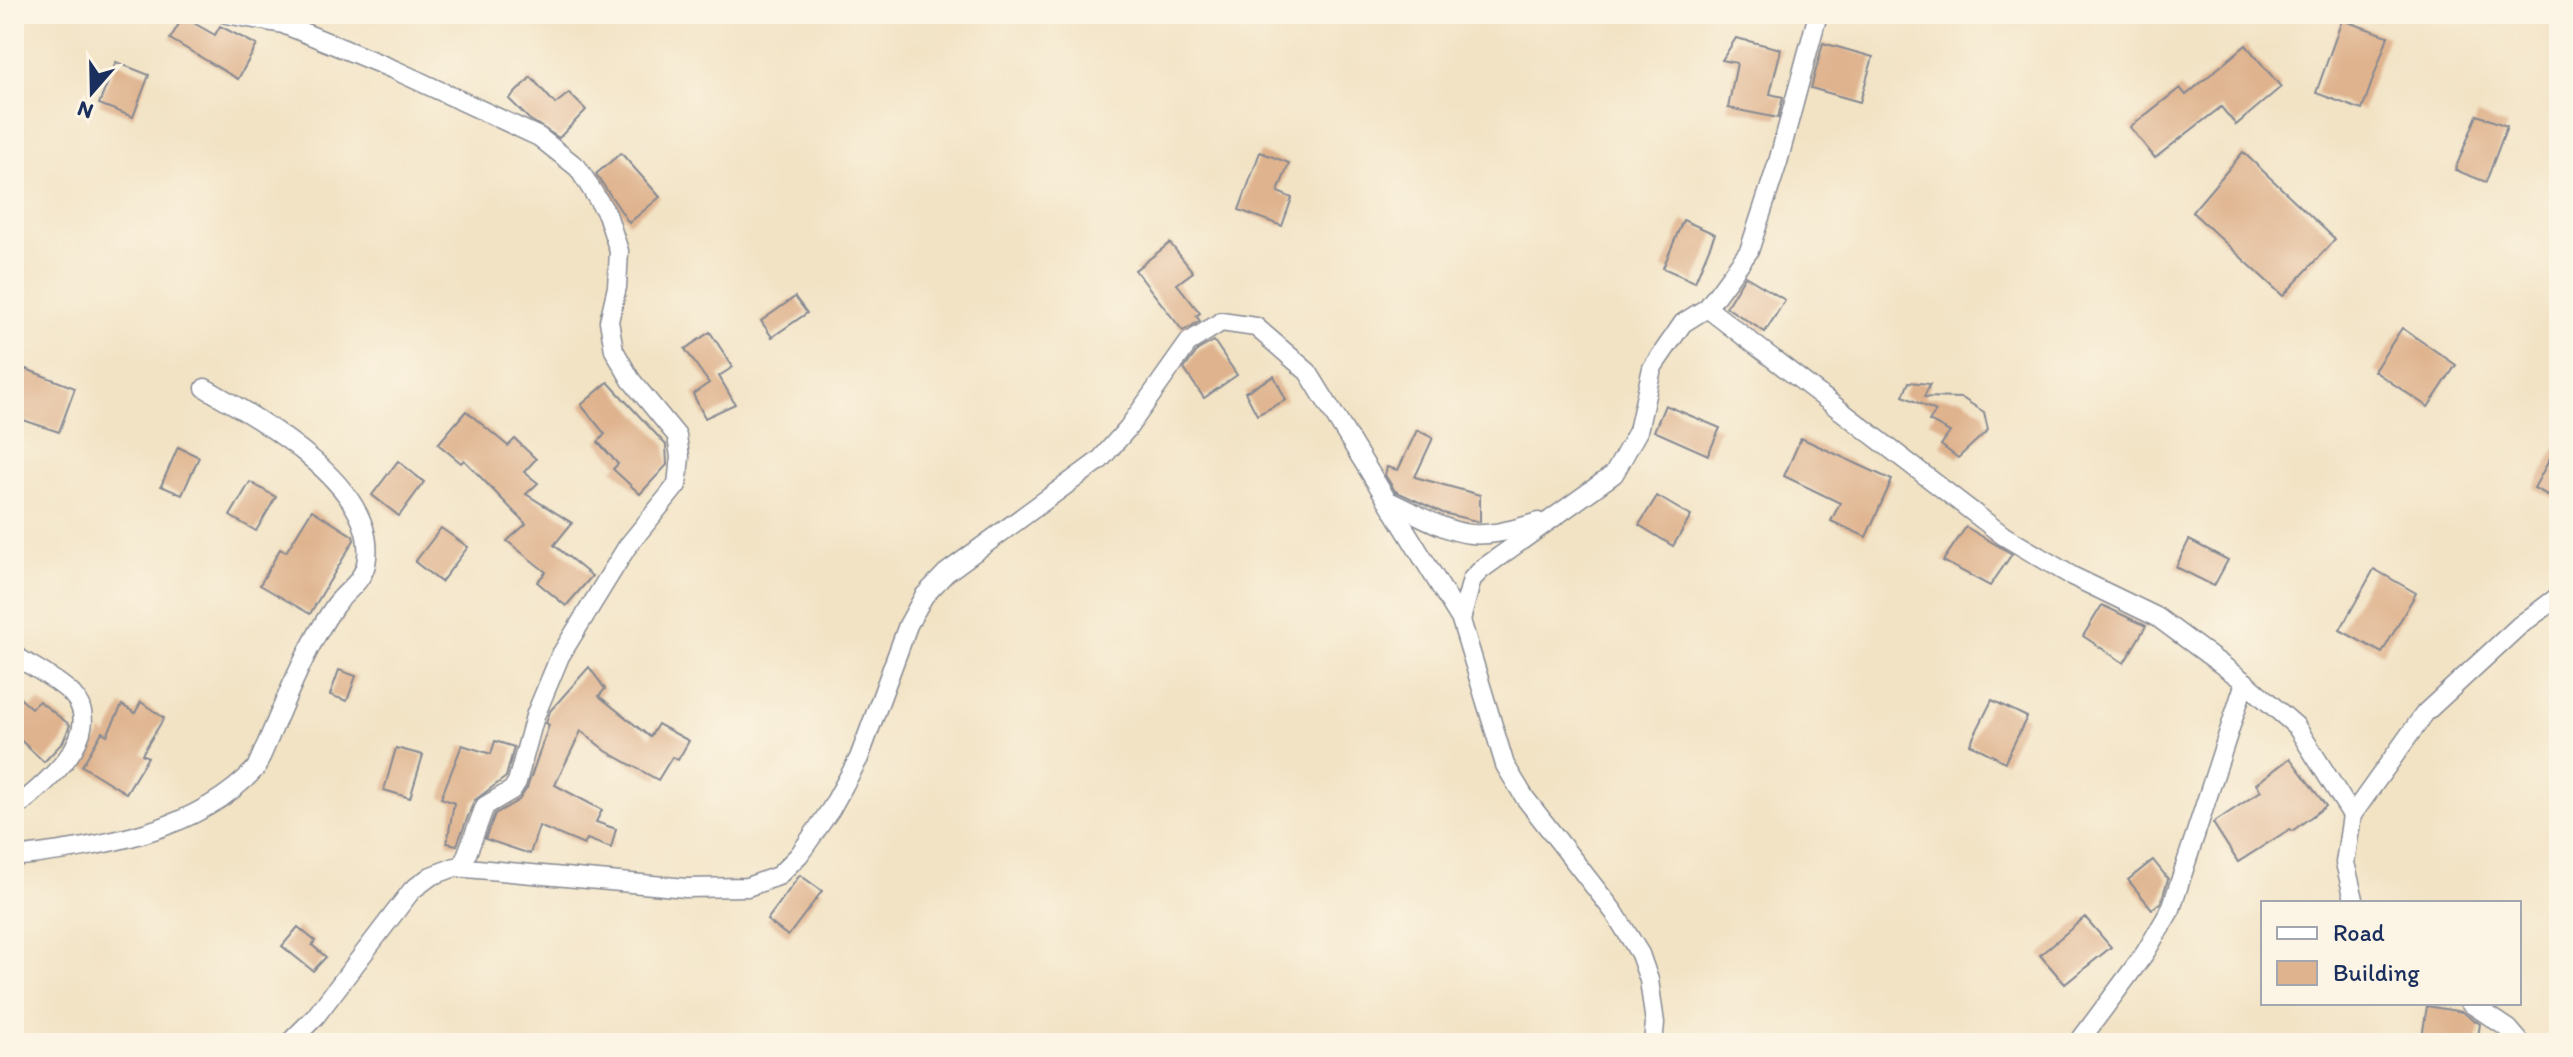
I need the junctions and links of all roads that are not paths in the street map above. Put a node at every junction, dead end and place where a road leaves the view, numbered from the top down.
1 (226, 14) edge
2 (1818, 14) edge
3 (1707, 308) junction
4 (205, 388) dead end
5 (1391, 502) junction
6 (1556, 516) junction
7 (2559, 596) edge
8 (1461, 620) junction
9 (14, 655) edge
10 (2245, 682) junction
11 (14, 809) edge
12 (2352, 815) junction
13 (14, 857) edge
14 (462, 867) junction
15 (2354, 901) edge
16 (2473, 1005) edge
17 (289, 1043) edge
18 (1653, 1043) edge
19 (2078, 1043) edge
20 (2521, 1043) edge

1 - 14 street
2 - 3 street
3 - 6 street
3 - 10 street
4 - 13 street
5 - 6 street
5 - 8 street
5 - 14 street
6 - 8 street
7 - 12 street
8 - 18 street
9 - 11 street
10 - 12 street
10 - 19 street
12 - 15 street
14 - 17 street
16 - 20 street

